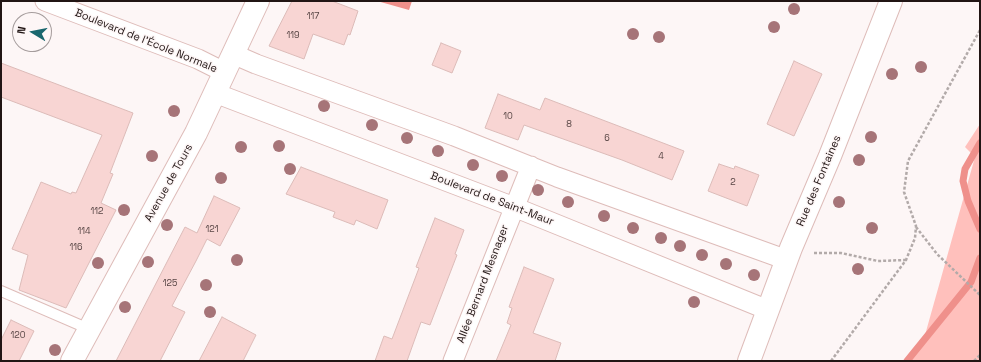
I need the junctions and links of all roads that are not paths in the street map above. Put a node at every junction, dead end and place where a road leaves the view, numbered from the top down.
1 (45, 1) edge
2 (258, 1) edge
3 (891, 1) edge
4 (229, 63) junction
5 (214, 92) junction
6 (531, 166) junction
7 (514, 207) junction
8 (787, 260) junction
9 (1, 291) edge
10 (768, 310) junction
11 (89, 329) junction
12 (72, 361) edge
13 (453, 361) edge
14 (749, 361) edge

1 - 4 street, Boulevard de l'École Normale
2 - 4 main road, Avenue de Tours
3 - 8 main road, Rue des Fontaines
4 - 5 main road, Avenue de Tours
4 - 6 street
5 - 7 street, Boulevard de Saint-Maur
5 - 11 main road, Avenue de Tours
6 - 7 street, Allée Bernard Mesnager
6 - 8 street
7 - 10 street, Boulevard de Saint-Maur
7 - 13 street, Allée Bernard Mesnager
8 - 10 main road, Rue des Fontaines
9 - 11 lane
10 - 14 main road, Rue des Fontaines
11 - 12 main road, Avenue de Tours

